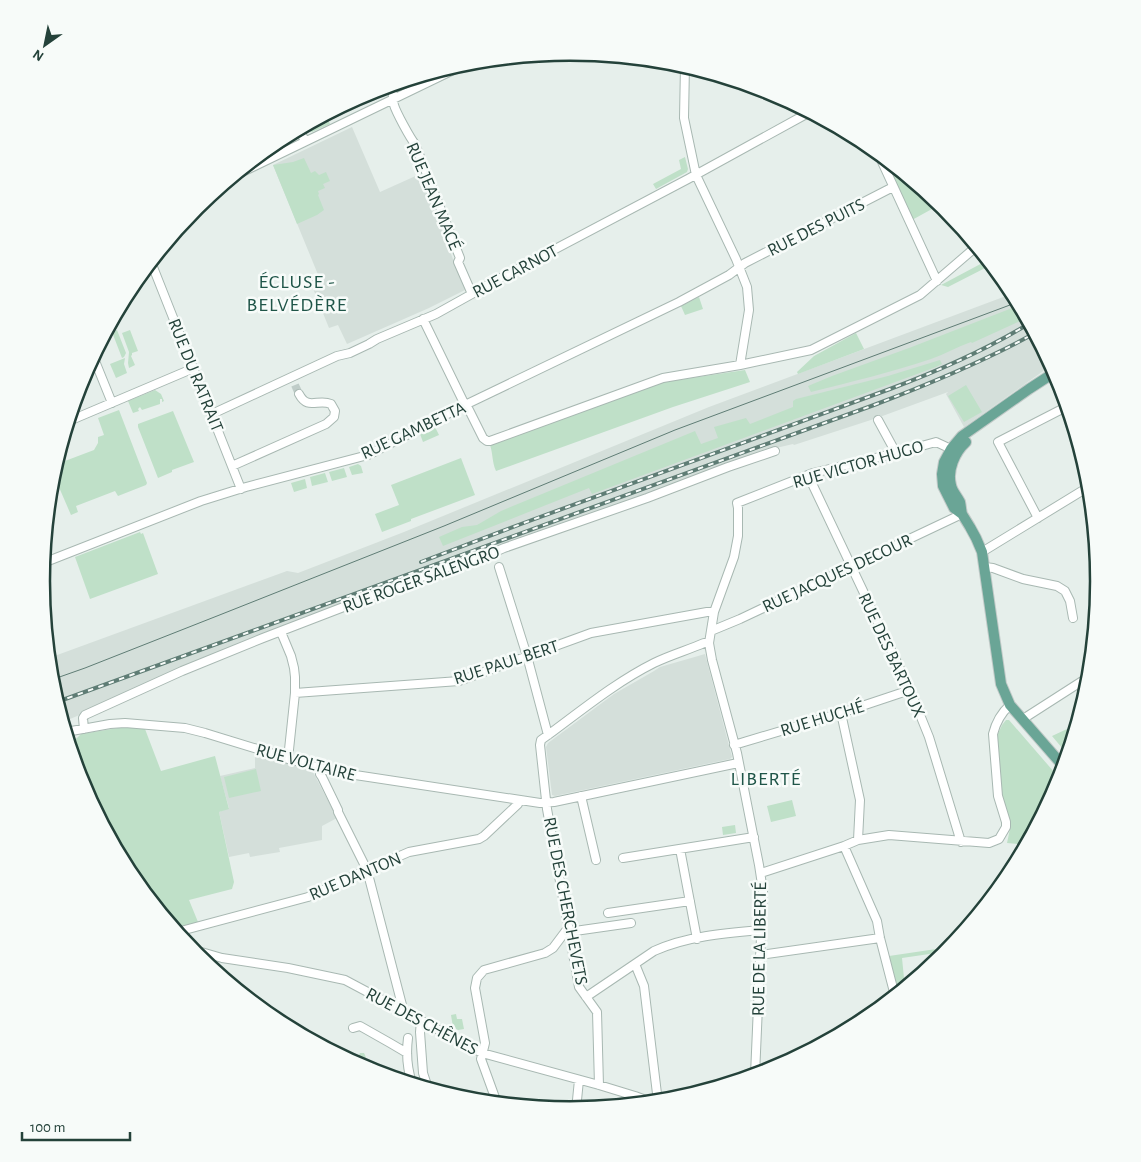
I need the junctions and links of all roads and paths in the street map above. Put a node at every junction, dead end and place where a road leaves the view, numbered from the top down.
1 (685, 74) edge
2 (438, 78) edge
3 (394, 91) edge
4 (394, 99) junction
5 (804, 115) edge
6 (302, 135) edge
7 (305, 142) junction
8 (260, 164) edge
9 (883, 165) edge
10 (696, 174) junction
11 (893, 187) junction
12 (972, 250) edge
13 (739, 268) junction
14 (154, 270) edge
15 (937, 281) junction
16 (472, 294) junction
17 (424, 319) junction
18 (98, 365) edge
19 (740, 365) junction
20 (194, 368) junction
21 (1048, 376) edge
22 (1051, 381) edge
23 (299, 394) tunnel mouth
24 (112, 402) junction
25 (465, 405) junction
26 (1061, 409) edge
27 (212, 414) junction
28 (77, 418) edge
29 (878, 420) dead end
30 (951, 450) junction
31 (775, 452) dead end
32 (896, 453) junction
33 (232, 466) junction
34 (808, 475) junction
35 (241, 489) junction
36 (1083, 490) edge
37 (737, 503) joint
38 (962, 514) junction
39 (1038, 518) junction
40 (982, 552) junction
41 (51, 560) edge
42 (852, 566) junction
43 (499, 567) dead end
44 (985, 567) junction
45 (714, 612) junction
46 (1073, 618) dead end
47 (711, 631) junction
48 (281, 632) junction
49 (709, 642) junction
50 (527, 656) junction
51 (1081, 682) edge
52 (910, 690) junction
53 (295, 693) junction
54 (1010, 705) junction
55 (841, 713) junction
56 (1023, 719) junction
57 (84, 729) junction
58 (73, 731) edge
59 (548, 735) junction
60 (734, 745) junction
61 (288, 759) junction
62 (1058, 760) edge
63 (738, 763) junction
64 (320, 769) junction
65 (581, 796) junction
66 (519, 800) junction
67 (547, 803) junction
68 (754, 837) junction
69 (858, 840) junction
70 (961, 842) junction
71 (844, 846) junction
72 (680, 849) junction
73 (622, 858) dead end
74 (596, 860) dead end
75 (366, 870) junction
76 (761, 873) junction
77 (690, 901) junction
78 (608, 913) dead end
79 (631, 923) dead end
80 (185, 930) edge
81 (568, 930) junction
82 (761, 930) junction
83 (880, 938) junction
84 (697, 939) junction
85 (207, 954) edge
86 (760, 955) junction
87 (635, 964) junction
88 (893, 989) edge
89 (586, 997) junction
90 (400, 1010) junction
91 (422, 1021) junction
92 (353, 1028) dead end
93 (408, 1038) dead end
94 (406, 1053) junction
95 (482, 1053) junction
96 (755, 1068) edge
97 (409, 1076) edge
98 (579, 1080) junction
99 (425, 1081) edge
100 (599, 1085) junction
101 (657, 1094) edge
102 (494, 1095) edge
103 (638, 1097) edge
104 (577, 1102) edge

1 - 10 street
2 - 4 street
3 - 4 street, RUE JEAN MACÉ
4 - 7 street
4 - 16 street, RUE JEAN MACÉ
5 - 10 street, RUE CARNOT
6 - 7 street
7 - 8 street
9 - 11 street
10 - 13 street
10 - 16 street, RUE CARNOT
11 - 13 street, RUE DES PUITS
11 - 15 street
12 - 15 street
13 - 19 street
13 - 25 street, RUE GAMBETTA
14 - 20 street, RUE DU RATRAIT
15 - 19 street
16 - 17 street, RUE CARNOT
17 - 25 street
17 - 27 street, RUE CARNOT
18 - 24 street
19 - 25 street
20 - 24 street
20 - 27 street, RUE DU RATRAIT
21 - 30 main road
22 - 38 main road
23 - 33 street
24 - 28 street
25 - 35 street, RUE GAMBETTA
26 - 39 street
27 - 33 street, RUE DU RATRAIT
29 - 32 street
30 - 32 street, RUE VICTOR HUGO
30 - 38 main road
31 - 48 street, RUE ROGER SALENGRO
32 - 34 street, RUE VICTOR HUGO
33 - 35 street, RUE DU RATRAIT
34 - 37 street, RUE VICTOR HUGO
34 - 42 street, RUE DES BARTOUX
35 - 41 street, RUE GAMBETTA
36 - 39 street
37 - 45 street, RUE DE LA LIBERTÉ
38 - 40 main road
38 - 42 street, RUE JACQUES DECOUR
39 - 40 street
40 - 44 main road
42 - 47 street, RUE JACQUES DECOUR
42 - 52 street, RUE DES BARTOUX
43 - 50 street
44 - 46 street
44 - 54 main road
45 - 47 street, RUE DE LA LIBERTÉ
45 - 50 street, RUE PAUL BERT
47 - 49 street, RUE DE LA LIBERTÉ
48 - 53 street
48 - 57 street, RUE ROGER SALENGRO
49 - 59 street
49 - 60 street, RUE DE LA LIBERTÉ
50 - 53 street, RUE PAUL BERT
50 - 59 street
51 - 56 street
52 - 55 street, RUE HUCHÉ
52 - 70 street, RUE DES BARTOUX
53 - 61 street
54 - 56 main road
54 - 70 street
55 - 60 street, RUE HUCHÉ
55 - 69 street
56 - 62 main road
57 - 58 street, RUE VOLTAIRE
57 - 61 street, RUE VOLTAIRE
59 - 67 street, RUE DES CHERCHEVETS
60 - 63 street, RUE DE LA LIBERTÉ
61 - 64 street, RUE VOLTAIRE
63 - 65 street, RUE VOLTAIRE
63 - 68 street, RUE DE LA LIBERTÉ
64 - 66 street, RUE VOLTAIRE
64 - 75 street
65 - 67 street, RUE VOLTAIRE
65 - 74 street
66 - 67 street, RUE VOLTAIRE
66 - 75 street, RUE DANTON
67 - 81 street, RUE DES CHERCHEVETS
68 - 72 street
68 - 76 street, RUE DE LA LIBERTÉ
69 - 70 street
69 - 71 street
71 - 76 street
71 - 83 street
72 - 73 street
72 - 77 street
75 - 80 street, RUE DANTON
75 - 90 street
76 - 82 street, RUE DE LA LIBERTÉ
77 - 78 street
77 - 84 street
79 - 81 street
81 - 89 street, RUE DES CHERCHEVETS
81 - 95 street
82 - 84 street
82 - 86 street, RUE DE LA LIBERTÉ
83 - 86 street
83 - 88 street
84 - 87 street
85 - 90 street, RUE DES CHÊNES
86 - 96 street, RUE DE LA LIBERTÉ
87 - 89 street
87 - 101 street
89 - 100 street, RUE DES CHERCHEVETS
90 - 91 street, RUE DES CHÊNES
91 - 95 street, RUE DES CHÊNES
91 - 99 street
92 - 94 street
93 - 94 street
94 - 97 street
95 - 98 street, RUE DES CHÊNES
95 - 102 street
98 - 100 street, RUE DES CHÊNES
98 - 104 street
100 - 103 street, RUE DES CHÊNES

